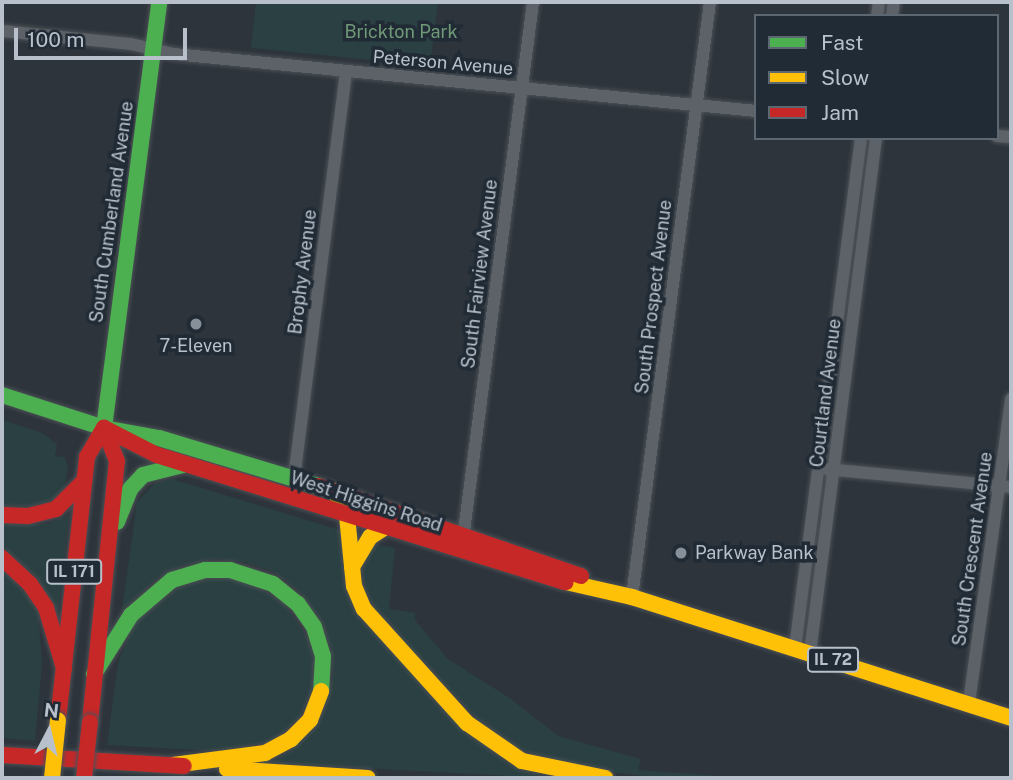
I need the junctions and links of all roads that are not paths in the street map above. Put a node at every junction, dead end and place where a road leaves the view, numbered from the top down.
1 (159, 2) edge
2 (533, 2) edge
3 (710, 2) edge
4 (2, 31) edge
5 (153, 50) junction
6 (346, 71) junction
7 (522, 88) junction
8 (697, 105) junction
9 (754, 111) edge
10 (861, 140) edge
11 (876, 140) edge
12 (2, 395) edge
13 (1011, 399) edge
14 (104, 428) junction
15 (190, 465) junction
16 (818, 468) junction
17 (834, 470) junction
18 (294, 478) junction
19 (84, 481) junction
20 (1005, 487) edge
21 (335, 491) junction
22 (2, 515) edge
23 (347, 516) junction
24 (384, 528) junction
25 (464, 533) junction
26 (107, 550) junction
27 (461, 552) junction
28 (2, 558) edge
29 (352, 568) junction
30 (627, 596) junction
31 (802, 650) junction
32 (64, 668) junction
33 (94, 674) junction
34 (969, 704) junction
35 (1011, 718) edge
36 (2, 754) edge
37 (173, 765) junction
38 (52, 778) edge
39 (84, 778) edge
40 (368, 778) edge
41 (605, 778) edge

1 - 5 main road, South Cumberland Avenue
2 - 7 street, South Fairview Avenue
3 - 8 street, South Prospect Avenue
4 - 5 street, Peterson Avenue
5 - 6 street, Peterson Avenue
5 - 14 main road, South Cumberland Avenue
6 - 7 street, Peterson Avenue
6 - 18 street, Brophy Avenue
7 - 8 street, Peterson Avenue
7 - 25 street, South Fairview Avenue
8 - 9 street, Peterson Avenue
8 - 30 street, South Prospect Avenue
10 - 16 street, Courtland Avenue
11 - 17 street, Courtland Avenue
12 - 14 main road, West Higgins Road / IL 72
13 - 20 street, South Crescent Avenue
14 - 15 main road, West Higgins Road / IL 72
14 - 18 main road, West Higgins Road
14 - 19 main road, IL 171
14 - 26 main road, IL 171
15 - 23 main road, West Higgins Road / IL 72
15 - 26 main road
16 - 17 street
16 - 31 street, Courtland Avenue
17 - 20 street
17 - 31 street, Courtland Avenue
18 - 21 main road, West Higgins Road
19 - 22 main road
19 - 32 main road, IL 171
20 - 34 street, South Crescent Avenue
21 - 23 main road
21 - 25 main road, West Higgins Road
23 - 24 main road, West Higgins Road / IL 72
23 - 29 main road
24 - 27 main road, West Higgins Road / IL 72
24 - 29 main road
25 - 27 street, South Fairview Avenue
25 - 30 main road, West Higgins Road
26 - 33 main road, IL 171
27 - 30 main road, West Higgins Road / IL 72
28 - 32 main road
29 - 41 main road
30 - 31 main road, West Higgins Road / IL 72
31 - 34 main road, West Higgins Road / IL 72
32 - 38 main road, IL 171, bridge
33 - 37 main road
33 - 39 main road, IL 171, bridge
34 - 35 main road, West Higgins Road / IL 72
36 - 37 main road
37 - 40 main road

